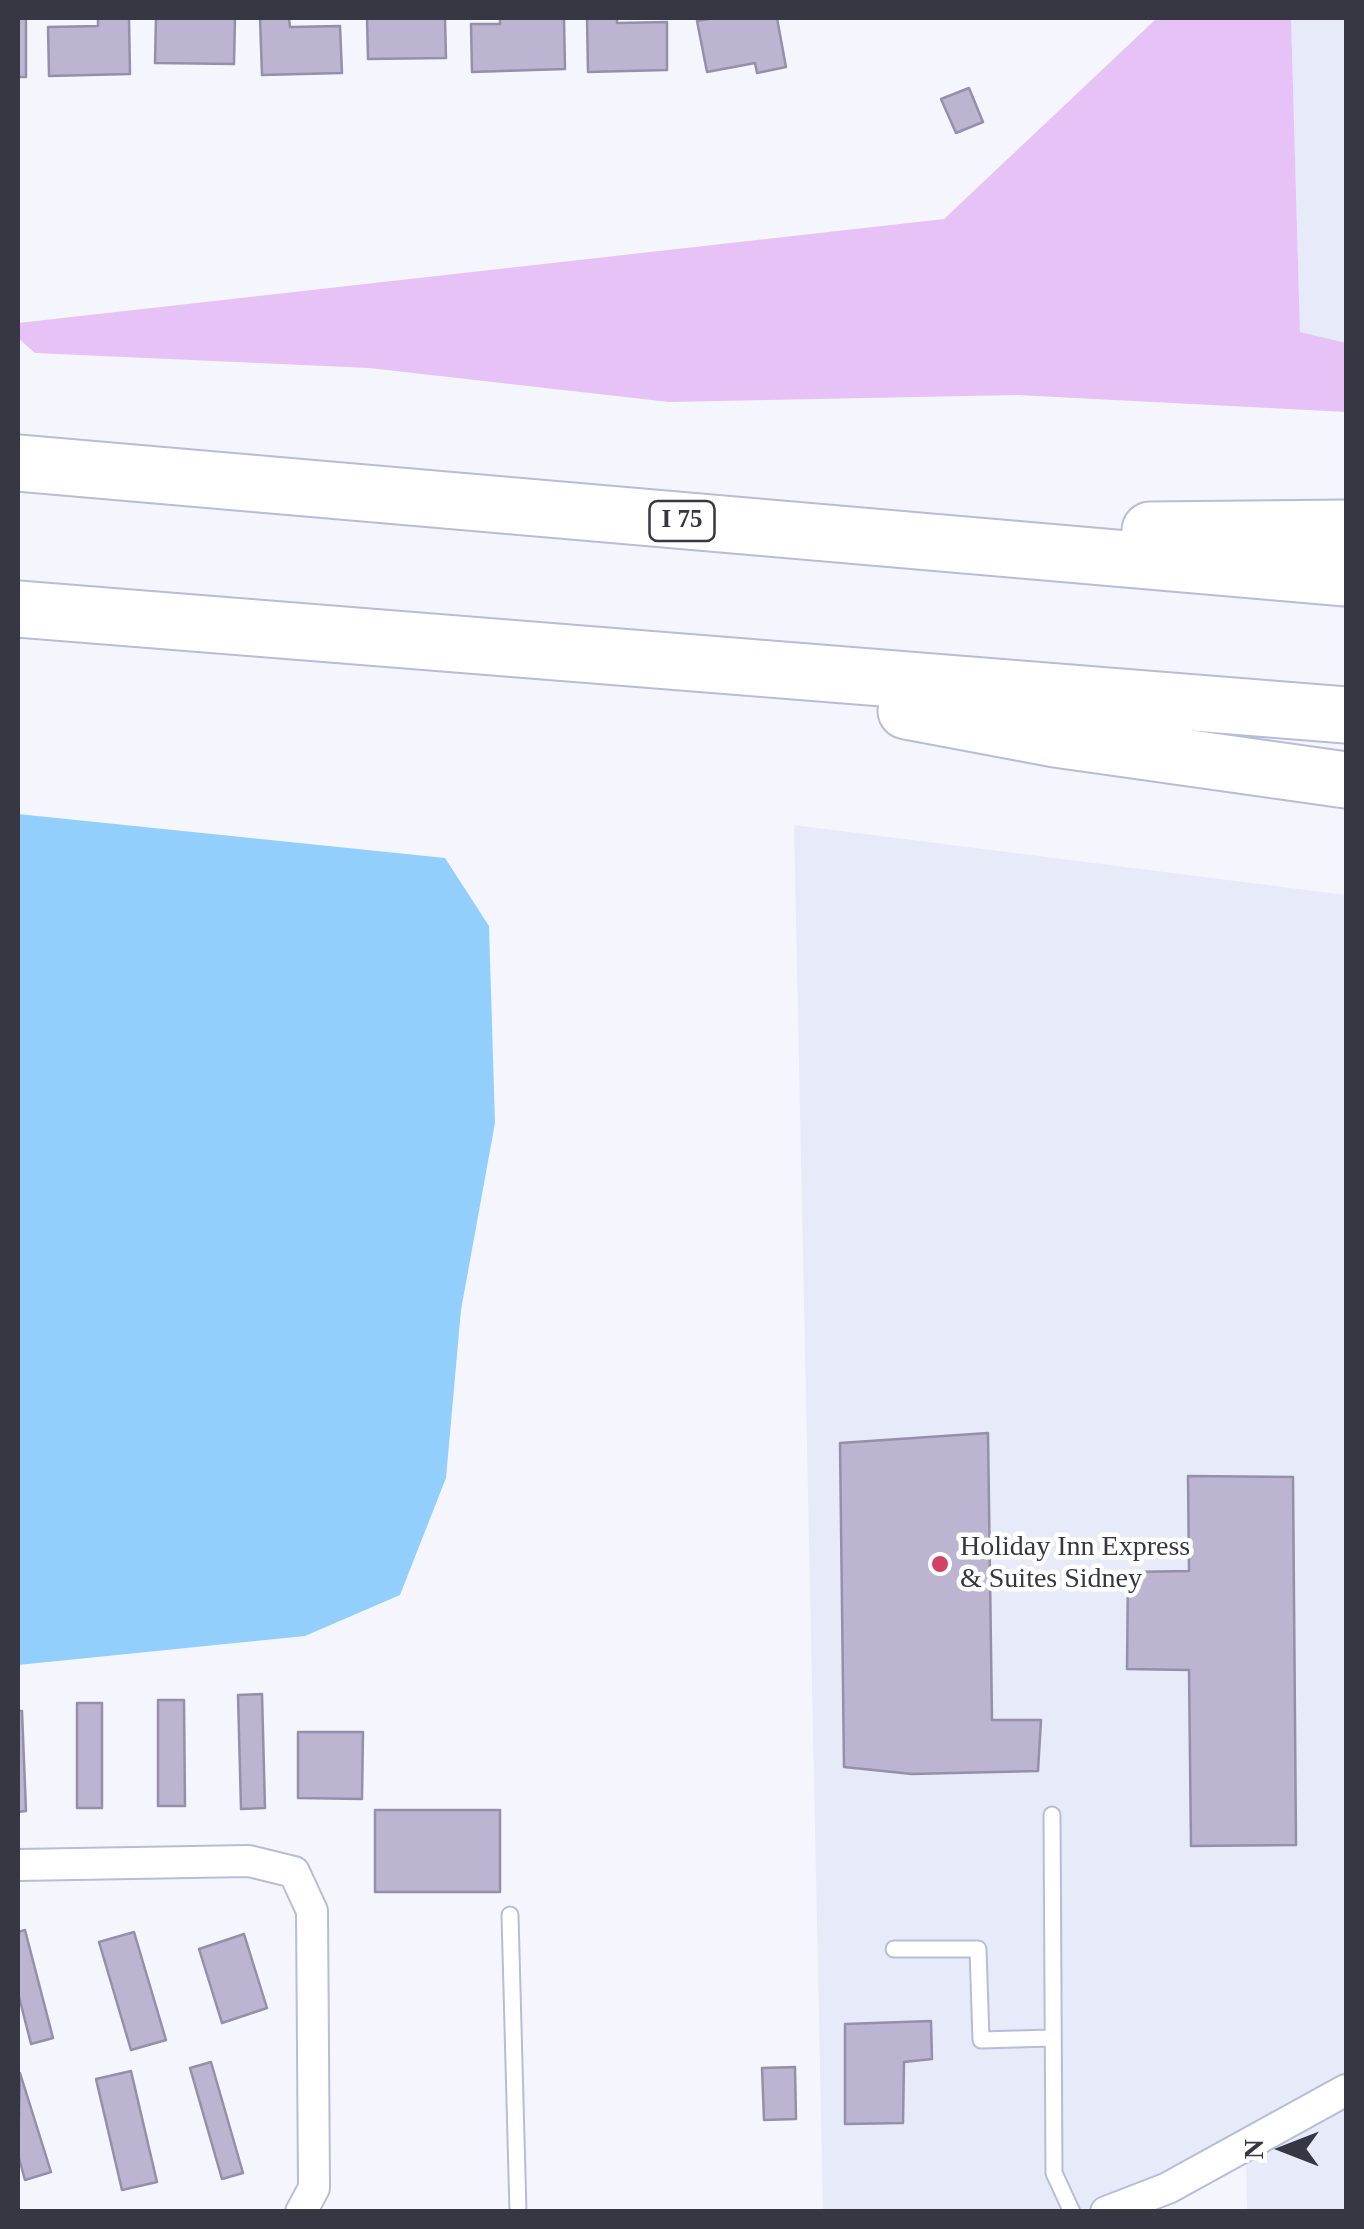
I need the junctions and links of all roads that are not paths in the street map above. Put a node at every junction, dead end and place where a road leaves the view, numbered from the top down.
1 (18, 463) edge
2 (1346, 528) edge
3 (826, 533) junction
4 (1346, 578) edge
5 (18, 609) edge
6 (633, 658) junction
7 (1346, 716) edge
8 (1346, 780) edge
9 (1052, 1815) dead end
10 (18, 1865) edge
11 (510, 1915) dead end
12 (894, 1950) dead end
13 (1052, 2038) junction
14 (1346, 2090) edge
15 (301, 2212) edge
16 (518, 2212) edge
17 (1072, 2212) edge
18 (1106, 2212) edge

1 - 3 highway, I 75
2 - 3 highway
3 - 4 highway, I 75
5 - 6 highway
6 - 7 highway
6 - 8 highway
9 - 13 lane
10 - 15 street
11 - 16 lane
12 - 13 lane
13 - 17 lane
14 - 18 street

